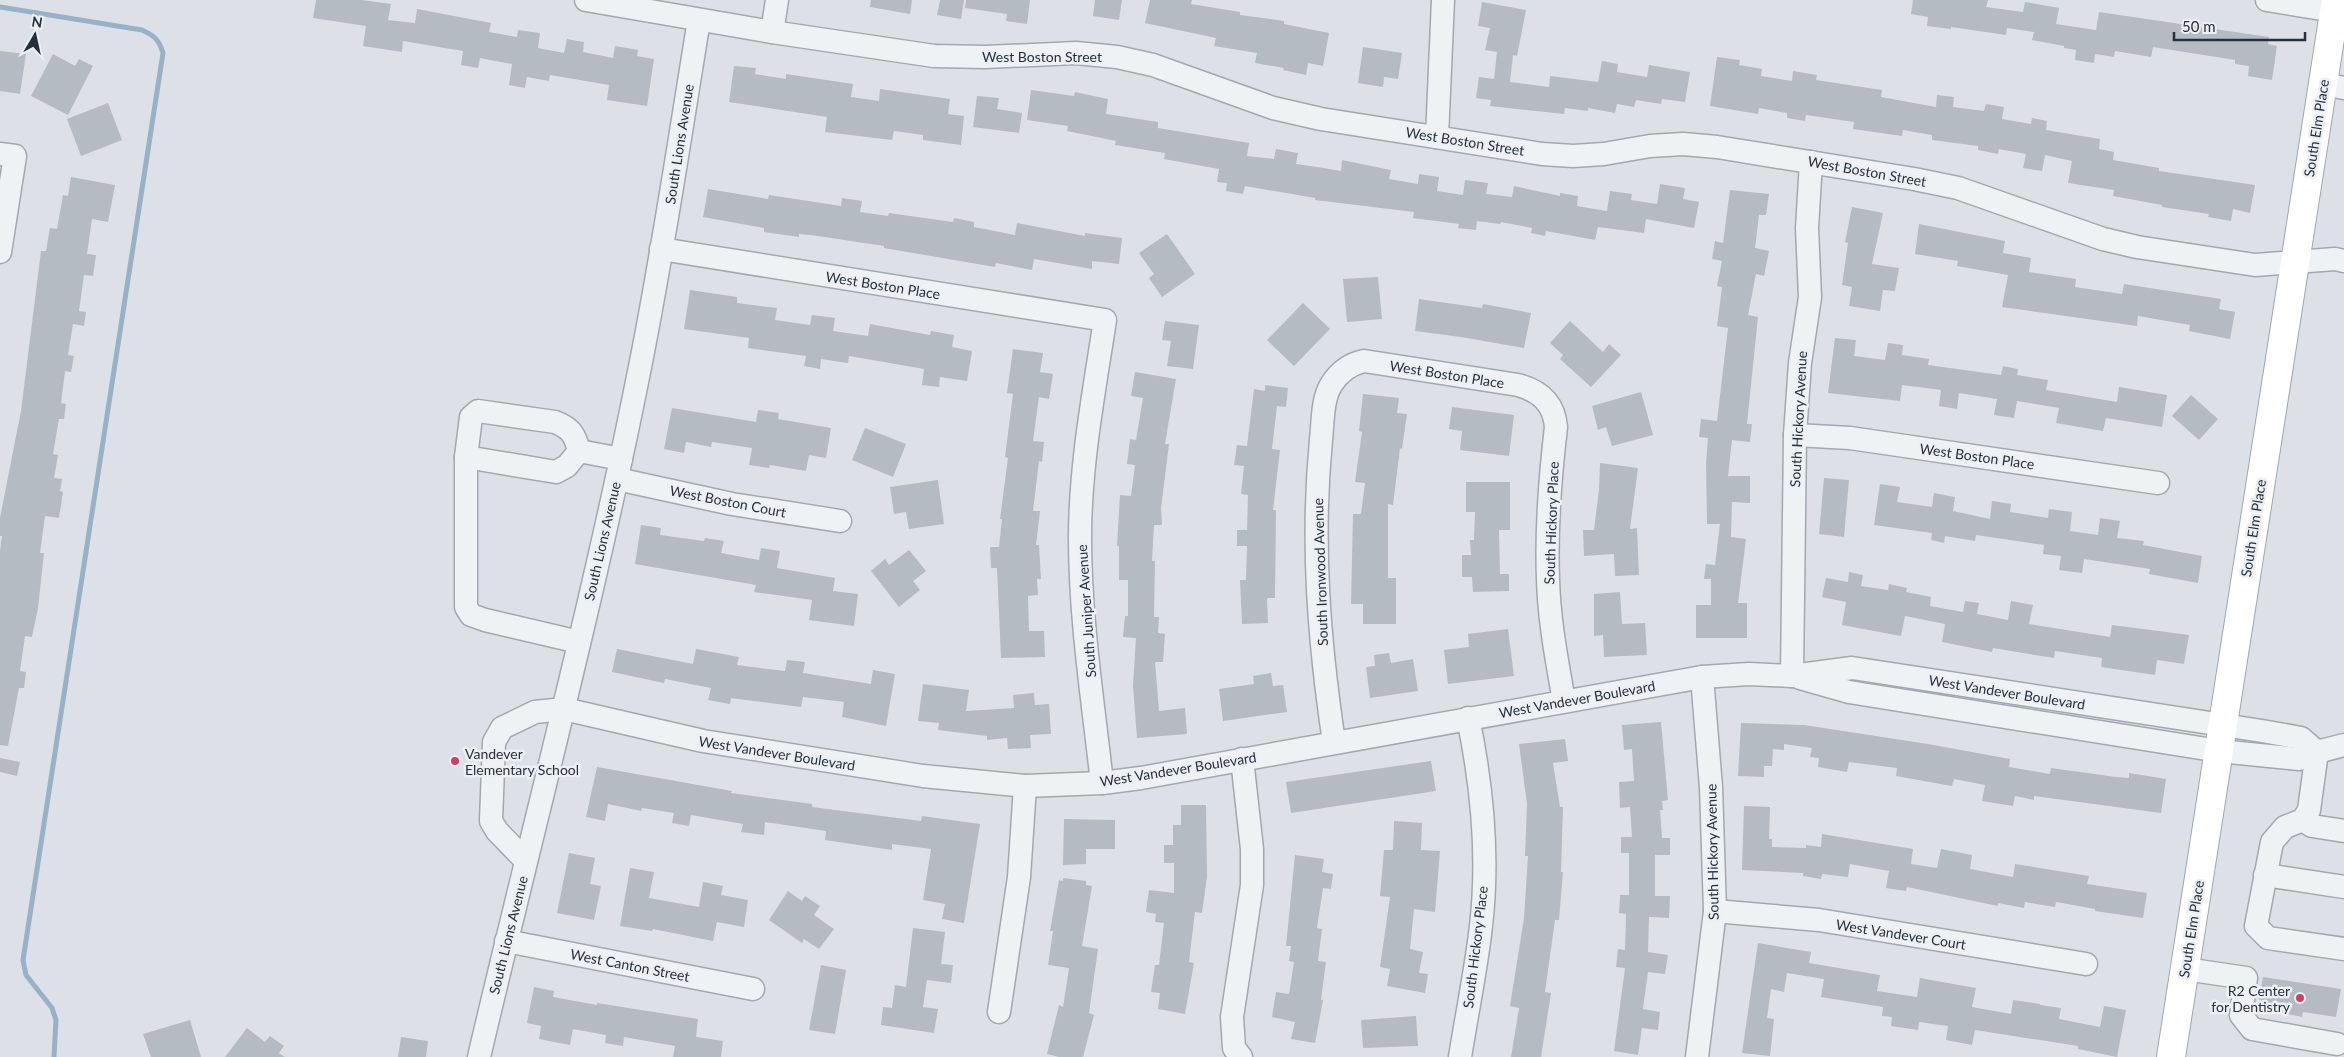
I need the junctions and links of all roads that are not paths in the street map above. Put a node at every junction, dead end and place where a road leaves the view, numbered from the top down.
1 (586, 0) edge
2 (777, 0) edge
3 (1443, 0) edge
4 (2267, 0) edge
5 (2335, 5) edge
6 (699, 20) junction
7 (772, 32) junction
8 (2334, 86) edge
9 (1437, 137) junction
10 (7, 155) edge
11 (1811, 162) junction
12 (661, 249) junction
13 (0, 252) edge
14 (2344, 261) edge
15 (2295, 262) junction
16 (1105, 320) joint
17 (1340, 375) joint
18 (1551, 406) joint
19 (1795, 436) junction
20 (579, 451) junction
21 (466, 457) junction
22 (619, 469) junction
23 (2158, 483) dead end
24 (840, 521) dead end
25 (579, 642) junction
26 (1792, 676) junction
27 (1702, 677) junction
28 (1564, 701) junction
29 (564, 709) junction
30 (1468, 718) junction
31 (2221, 738) junction
32 (1334, 742) junction
33 (2344, 746) edge
34 (2317, 752) junction
35 (1242, 759) junction
36 (1102, 782) junction
37 (1025, 786) junction
38 (2303, 820) junction
39 (2344, 831) edge
40 (526, 861) junction
41 (2265, 876) junction
42 (2344, 887) edge
43 (1715, 912) junction
44 (506, 941) junction
45 (2344, 948) edge
46 (2086, 964) dead end
47 (2184, 969) junction
48 (753, 989) dead end
49 (999, 1012) dead end
50 (2336, 1044) dead end
51 (479, 1057) edge
52 (1240, 1057) edge
53 (1460, 1057) edge
54 (1697, 1057) edge
55 (2171, 1057) edge

1 - 6 street, West Boston Street
2 - 7 street
3 - 9 street
4 - 5 street
5 - 8 main road, South Elm Place
6 - 7 street, West Boston Street
6 - 12 street, South Lions Avenue
7 - 9 street, West Boston Street
8 - 15 main road, South Elm Place
9 - 11 street, West Boston Street
10 - 13 street
11 - 15 street, West Boston Street
11 - 19 street, South Hickory Avenue
12 - 16 street, West Boston Place
12 - 22 street, South Lions Avenue
14 - 15 street, West Boston Street
15 - 31 main road, South Elm Place
16 - 36 street, South Juniper Avenue
17 - 18 street, West Boston Place
17 - 32 street, South Ironwood Avenue
18 - 28 street, South Hickory Place
19 - 23 street, West Boston Place
19 - 26 street, South Hickory Avenue
20 - 21 street
20 - 21 street
20 - 22 street, West Boston Court
21 - 25 street
22 - 24 street, West Boston Court
22 - 25 street, South Lions Avenue
25 - 29 street, South Lions Avenue
26 - 27 street, West Vandever Boulevard
26 - 31 street, West Vandever Boulevard
27 - 28 street, West Vandever Boulevard
27 - 43 street, South Hickory Avenue
28 - 30 street, West Vandever Boulevard
29 - 37 street, West Vandever Boulevard
29 - 40 street, South Lions Avenue
29 - 40 street, West Vandever Boulevard
30 - 32 street, West Vandever Boulevard
30 - 53 street, South Hickory Place
31 - 34 street, West Vandever Boulevard
31 - 47 main road, South Elm Place
32 - 35 street, West Vandever Boulevard
33 - 34 street, West Vandever Boulevard
34 - 38 street
35 - 36 street, West Vandever Boulevard
35 - 52 street
36 - 37 street, West Vandever Boulevard
37 - 49 street
38 - 39 street
38 - 41 street
40 - 44 street, South Lions Avenue
41 - 42 street
41 - 45 street
43 - 46 street, West Vandever Court
43 - 54 street, South Hickory Avenue
44 - 48 street, West Canton Street
44 - 51 street, South Lions Avenue
47 - 50 street
47 - 55 main road, South Elm Place

